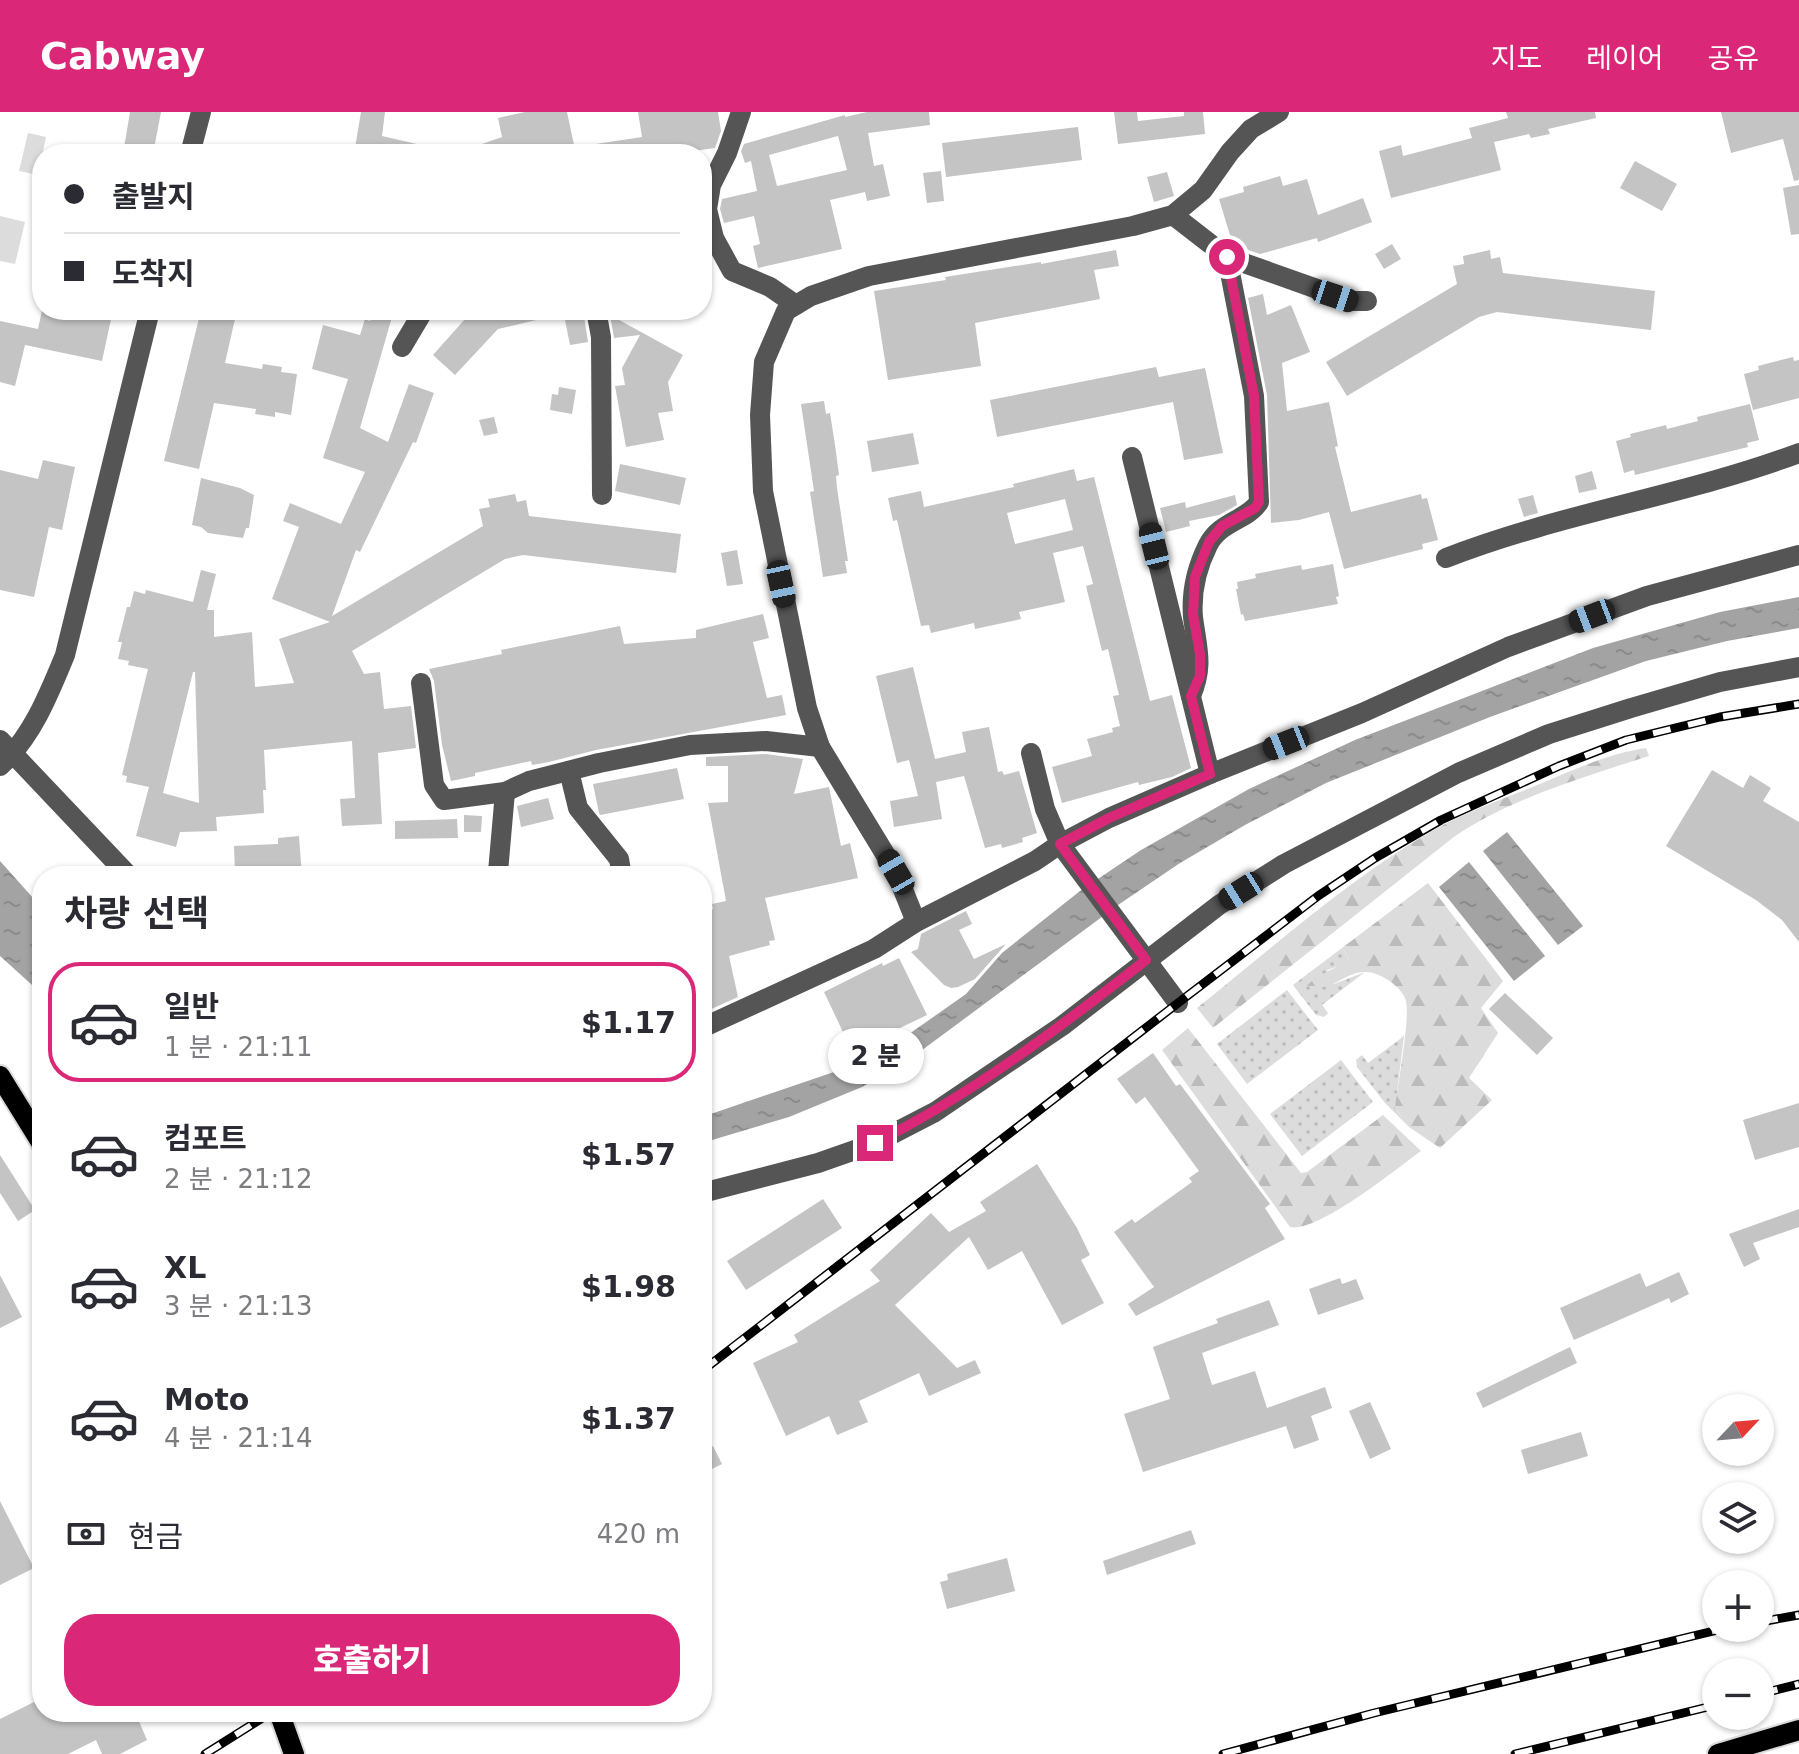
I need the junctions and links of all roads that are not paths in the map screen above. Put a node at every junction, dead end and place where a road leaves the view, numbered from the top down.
1 (201, 112) edge
2 (741, 112) edge
3 (1279, 112) edge
4 (193, 144) edge
5 (712, 183) edge
6 (1173, 215) junction
7 (712, 230) edge
8 (712, 256) edge
9 (1227, 257) junction
10 (728, 265) junction
11 (1367, 301) dead end
12 (796, 305) junction
13 (148, 320) edge
14 (418, 320) edge
15 (598, 320) edge
16 (402, 347) dead end
17 (1799, 453) edge
18 (1132, 457) dead end
19 (602, 495) dead end
20 (1799, 555) edge
21 (1446, 558) dead end
22 (1799, 667) edge
23 (421, 683) dead end
24 (1191, 696) junction
25 (820, 747) junction
26 (1031, 753) dead end
27 (4, 754) edge
28 (569, 771) junction
29 (1210, 774) junction
30 (505, 792) junction
31 (1060, 844) junction
32 (119, 866) edge
33 (499, 866) edge
34 (620, 866) edge
35 (916, 922) junction
36 (1146, 960) junction
37 (1178, 1003) dead end
38 (712, 1023) edge
39 (0, 1076) edge
40 (32, 1128) edge
41 (712, 1190) edge
42 (283, 1722) edge
43 (1799, 1730) edge
44 (294, 1754) edge
45 (1718, 1754) edge

1 - 4 street
2 - 5 street
3 - 6 street
6 - 9 street
6 - 12 street
7 - 10 street
8 - 10 street
9 - 11 street
9 - 24 street
10 - 12 street
12 - 25 street
13 - 27 street
14 - 16 street
15 - 19 street
17 - 21 street
18 - 24 street
20 - 29 street
22 - 36 street
23 - 30 street
24 - 29 street
25 - 28 street
25 - 35 street
26 - 31 street
27 - 32 street
28 - 30 street
28 - 34 street
29 - 31 street
30 - 33 street
31 - 35 street
31 - 36 street
35 - 38 street
36 - 37 street
36 - 41 street
39 - 40 main road
42 - 44 main road
43 - 45 main road

